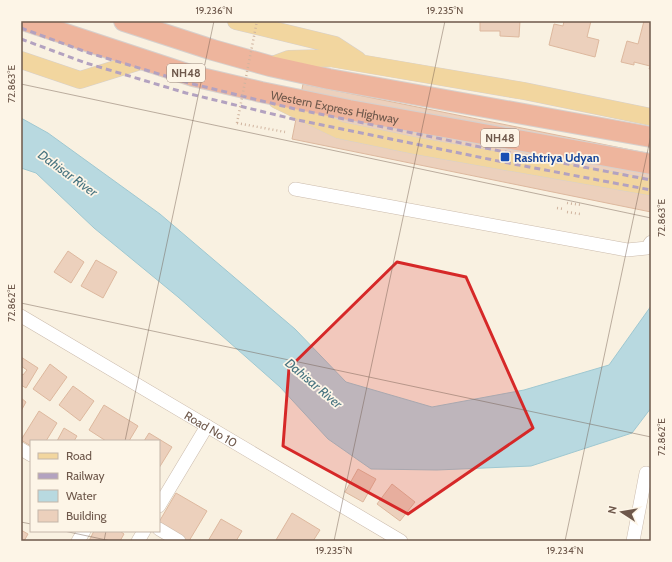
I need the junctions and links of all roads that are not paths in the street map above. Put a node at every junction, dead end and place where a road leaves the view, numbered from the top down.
1 (26, 21) edge
2 (124, 21) edge
3 (236, 21) edge
4 (21, 60) edge
5 (144, 60) junction
6 (363, 64) junction
7 (270, 66) junction
8 (261, 92) junction
9 (651, 117) edge
10 (651, 137) edge
11 (651, 164) edge
12 (651, 187) edge
13 (295, 189) dead end
14 (651, 242) edge
15 (21, 316) edge
16 (207, 426) junction
17 (21, 450) edge
18 (30, 454) edge
19 (646, 473) dead end
20 (160, 504) edge
21 (160, 530) edge
22 (83, 532) edge
23 (143, 532) edge
24 (78, 541) edge
25 (138, 541) edge
26 (179, 541) edge
27 (401, 541) edge
28 (633, 541) edge

1 - 5 highway, Western Express Highway / NH48
2 - 7 highway, NH48
3 - 6 main road
4 - 5 main road
5 - 8 highway, Western Express Highway / NH48
6 - 7 main road
6 - 9 main road
7 - 10 highway, NH48
8 - 11 highway, Western Express Highway / NH48
8 - 12 main road
13 - 14 street
15 - 16 street, Road No 10
16 - 20 street
16 - 27 street, Road No 10
17 - 18 street
19 - 28 street
21 - 26 street
22 - 24 street
23 - 25 street

